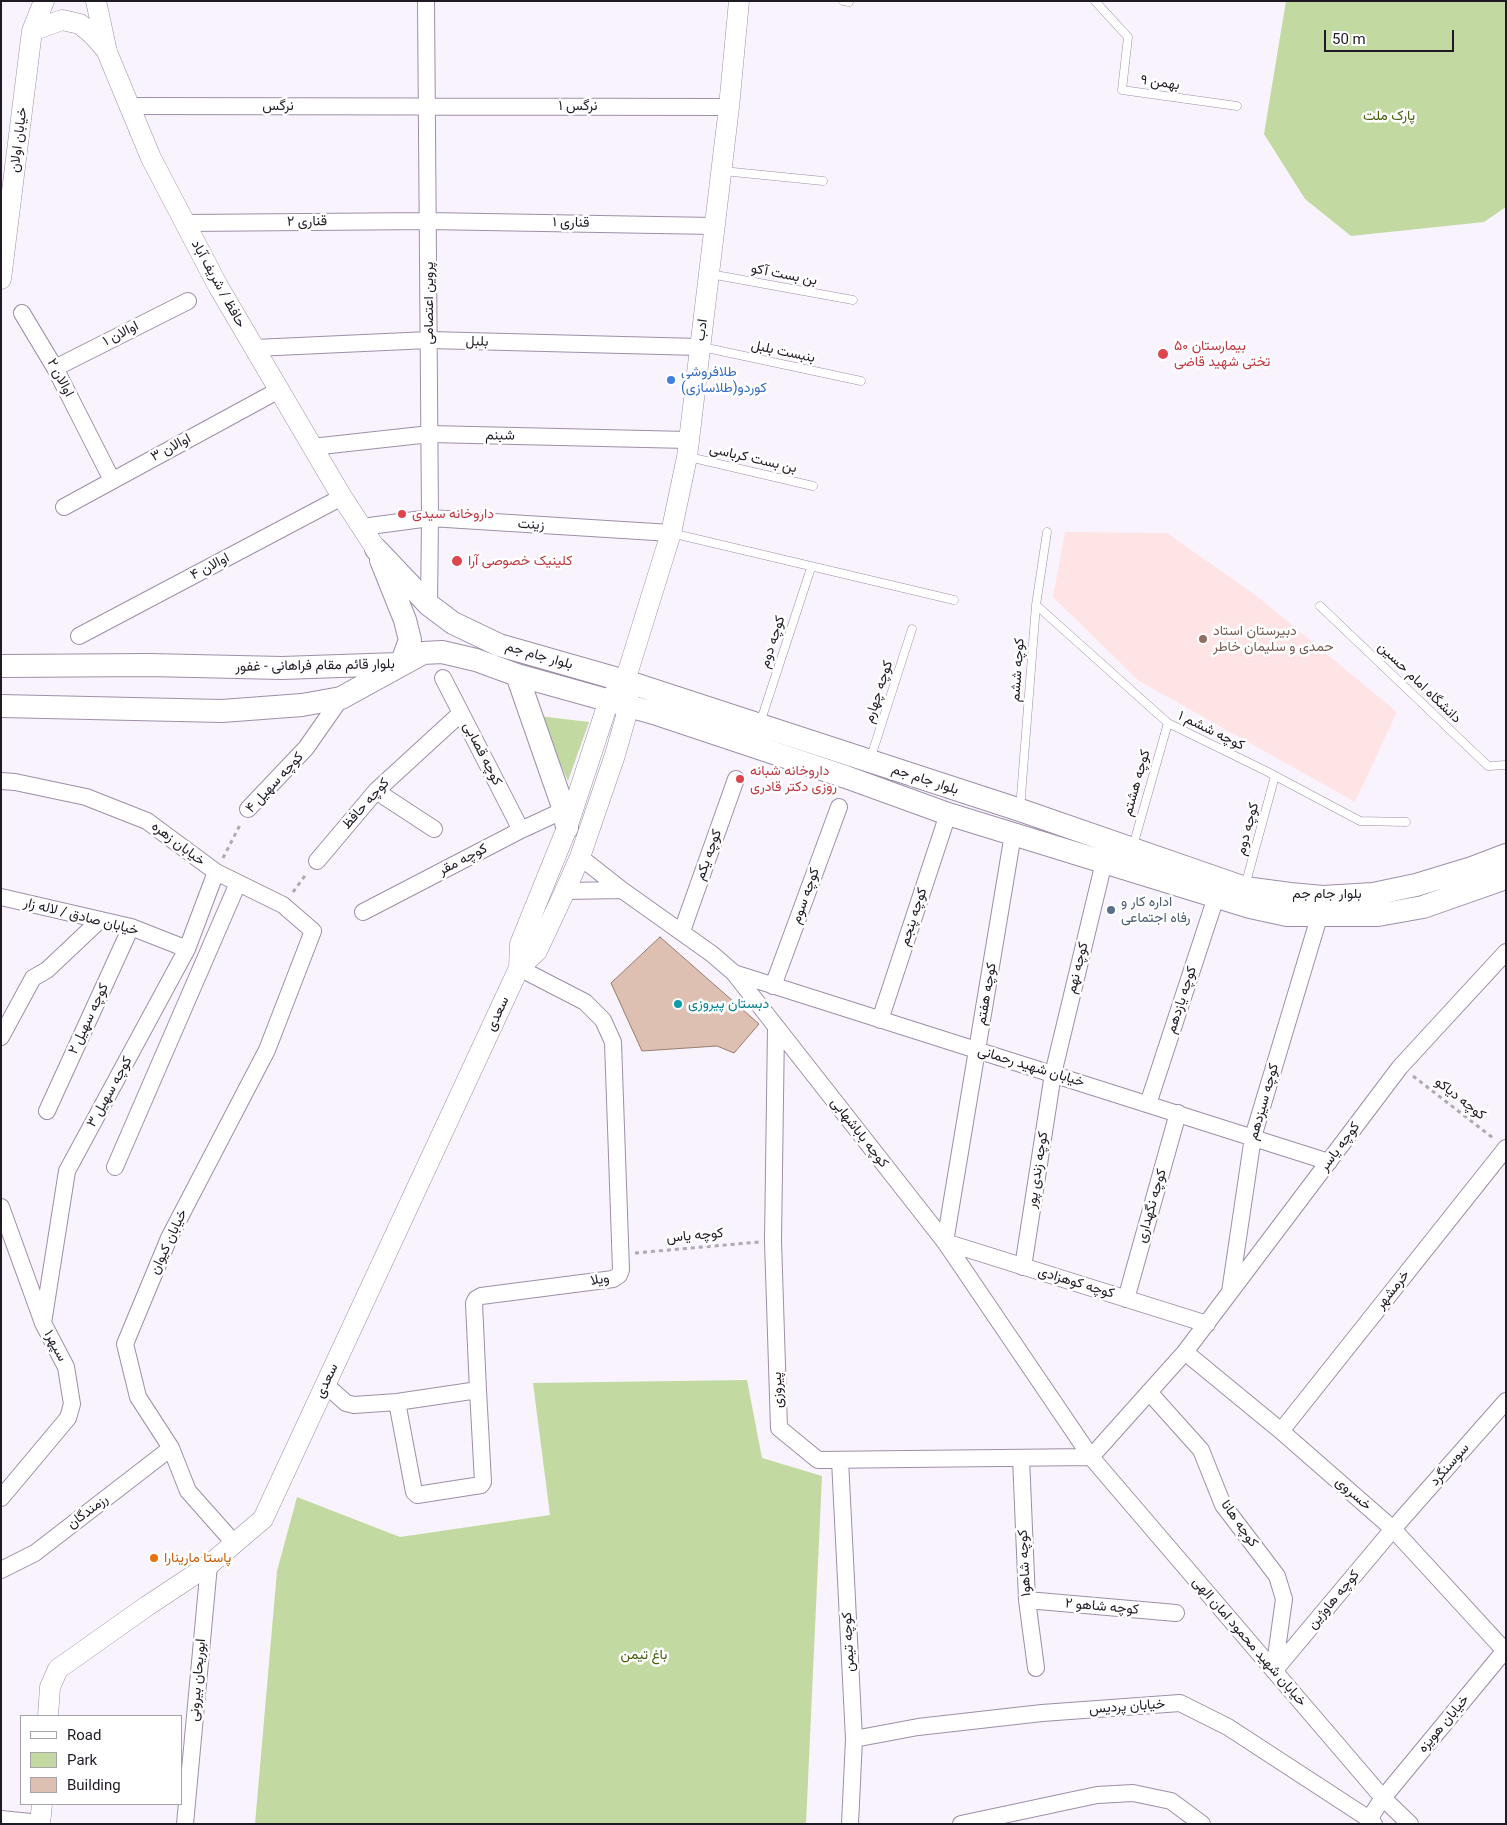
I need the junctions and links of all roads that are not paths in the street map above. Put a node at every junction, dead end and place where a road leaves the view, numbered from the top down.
1 (44, 1) edge
2 (96, 1) edge
3 (426, 1) edge
4 (739, 1) edge
5 (1095, 1) edge
6 (32, 31) junction
7 (107, 52) junction
8 (130, 106) junction
9 (427, 106) junction
10 (1237, 106) dead end
11 (729, 107) junction
12 (721, 171) junction
13 (823, 180) dead end
14 (428, 221) junction
15 (185, 223) junction
16 (714, 226) junction
17 (710, 274) junction
18 (1, 279) edge
19 (853, 300) dead end
20 (188, 301) dead end
21 (22, 313) dead end
22 (429, 340) junction
23 (700, 347) junction
24 (255, 348) junction
25 (55, 368) junction
26 (862, 381) dead end
27 (279, 390) junction
28 (430, 434) junction
29 (312, 447) junction
30 (687, 448) junction
31 (112, 480) junction
32 (813, 486) dead end
33 (342, 497) junction
34 (64, 508) dead end
35 (430, 518) junction
36 (362, 527) junction
37 (1047, 532) dead end
38 (671, 533) junction
39 (376, 549) junction
40 (811, 568) junction
41 (954, 600) dead end
42 (429, 604) junction
43 (1036, 605) junction
44 (1320, 606) dead end
45 (912, 629) dead end
46 (79, 636) dead end
47 (401, 664) junction
48 (1, 666) edge
49 (518, 675) junction
50 (443, 678) dead end
51 (625, 681) junction
52 (341, 698) junction
53 (619, 703) junction
54 (1, 706) edge
55 (461, 713) junction
56 (1168, 723) junction
57 (759, 725) junction
58 (870, 761) junction
59 (1506, 765) edge
60 (1275, 776) junction
61 (736, 779) dead end
62 (1, 781) edge
63 (376, 791) junction
64 (839, 807) dead end
65 (248, 809) road end
66 (1020, 810) junction
67 (948, 814) junction
68 (566, 819) junction
69 (1406, 822) dead end
70 (434, 829) dead end
71 (520, 830) junction
72 (1013, 834) junction
73 (1132, 850) junction
74 (1506, 855) edge
75 (580, 857) junction
76 (317, 860) road end
77 (1104, 862) junction
78 (216, 872) junction
79 (1506, 878) edge
80 (238, 883) junction
81 (1245, 888) junction
82 (622, 890) junction
83 (565, 891) junction
84 (1216, 896) junction
85 (1, 897) edge
86 (363, 912) dead end
87 (1320, 914) junction
88 (100, 920) junction
89 (131, 928) junction
90 (312, 931) joint
91 (682, 931) junction
92 (187, 949) junction
93 (1506, 952) edge
94 (520, 968) junction
95 (734, 974) junction
96 (773, 986) junction
97 (880, 1020) junction
98 (776, 1028) junction
99 (1, 1037) edge
100 (977, 1050) junction
101 (1053, 1074) junction
102 (1148, 1104) junction
103 (47, 1111) dead end
104 (1178, 1113) junction
105 (1253, 1137) junction
106 (1506, 1148) edge
107 (1329, 1162) junction
108 (115, 1167) dead end
109 (1, 1207) edge
110 (945, 1242) junction
111 (1023, 1266) junction
112 (1230, 1294) junction
113 (1126, 1299) junction
114 (43, 1323) junction
115 (1207, 1324) junction
116 (1185, 1352) junction
117 (326, 1384) junction
118 (478, 1390) junction
119 (1149, 1392) junction
120 (1506, 1401) edge
121 (397, 1402) junction
122 (1281, 1431) junction
123 (171, 1448) junction
124 (1091, 1457) junction
125 (1021, 1458) junction
126 (840, 1460) junction
127 (1, 1498) edge
128 (1393, 1529) junction
129 (234, 1544) junction
130 (209, 1565) junction
131 (1, 1570) edge
132 (1027, 1600) junction
133 (1176, 1613) dead end
134 (1505, 1652) edge
135 (1036, 1668) dead end
136 (1274, 1671) junction
137 (48, 1715) edge
138 (854, 1739) junction
139 (1383, 1798) junction
140 (41, 1817) edge
141 (1, 1819) edge
142 (1371, 1822) edge
143 (185, 1824) edge
144 (850, 1824) edge
145 (961, 1824) edge
146 (1202, 1824) edge
147 (1410, 1824) edge

1 - 6 street
2 - 7 street, حافظ / شریف آباد
3 - 9 street, پروین اعتصامی
4 - 11 street, ادب
5 - 10 lane, بهمن ۹
6 - 7 street
6 - 18 street, خیابان اولان
7 - 8 street, حافظ / شریف آباد
8 - 9 street, نرگس
8 - 15 street, حافظ / شریف آباد
9 - 11 street, نرگس ۱
9 - 14 street, پروین اعتصامی
11 - 12 street, ادب
12 - 13 lane
12 - 16 street, ادب
14 - 15 street, قناری ۲
14 - 16 street, قناری ۱
14 - 22 street, پروین اعتصامی
15 - 24 street, حافظ / شریف آباد
16 - 17 street, ادب
17 - 19 lane, بن بست آکو
17 - 23 street, ادب
20 - 25 street, اوالان ۱
21 - 25 street, اوالان ۲
22 - 23 street, بلبل
22 - 24 street, بلبل
22 - 28 street, پروین اعتصامی
23 - 26 lane, بنبست بلبل
23 - 30 street, ادب
24 - 27 street, حافظ / شریف آباد
25 - 31 street, اوالان ۲
27 - 29 street, حافظ / شریف آباد
27 - 31 street, اوالان ۳
28 - 29 street, شبنم
28 - 30 street, شبنم
28 - 35 street, پروین اعتصامی
29 - 33 street, حافظ / شریف آباد
30 - 32 lane, بن بست کرباسی
30 - 38 street, ادب
31 - 34 street, اوالان ۳
33 - 36 street, حافظ / شریف آباد
33 - 46 street, اوالان ۴
35 - 36 street, زینت
35 - 38 street, زینت
35 - 42 street, پروین اعتصامی
36 - 39 street, حافظ / شریف آباد
37 - 43 lane, کوچه ششم
38 - 40 lane
38 - 51 street, ادب
39 - 42 main road, بلوار جام جم
39 - 47 main road
40 - 41 lane
40 - 57 lane, کوچه دوم
42 - 51 main road, بلوار جام جم
43 - 56 lane, کوچه ششم ۱
43 - 66 lane, کوچه ششم
44 - 59 lane, دانشگاه امام حسین
45 - 58 lane, کوچه چهارم
47 - 48 main road, بلوار قائم مقام فراهانی - غفور
47 - 49 main road, بلوار جام جم
47 - 52 main road, بلوار قائم مقام فراهانی - غفور
49 - 53 main road, بلوار جام جم
49 - 68 main road
50 - 55 street, کوچه قصابی
51 - 53 street
51 - 57 main road, بلوار جام جم
52 - 54 main road, بلوار قائم مقام فراهانی - غفور
52 - 65 street, کوچه سهیل ۴
53 - 67 main road, بلوار جام جم
53 - 68 street, سعدی
53 - 75 street, سعدی
55 - 63 street, کوچه حافظ
55 - 71 street, کوچه قصابی
56 - 60 lane, کوچه ششم ۱
56 - 73 lane, کوچه هشتم
57 - 58 main road, بلوار جام جم
58 - 66 main road, بلوار جام جم
60 - 69 lane, کوچه ششم ۱
60 - 81 lane, کوچه دوم
61 - 91 street, کوچه یکم
62 - 78 street, خیابان زهره
63 - 70 street
63 - 76 street, کوچه حافظ
64 - 96 street, کوچه سوم
66 - 72 main road
66 - 73 main road, بلوار جام جم
67 - 72 main road, بلوار جام جم
67 - 97 street, کوچه پنجم
68 - 71 street, کوچه مقر
68 - 94 street, سعدی
71 - 86 street, کوچه مقر
72 - 77 main road, بلوار جام جم
72 - 100 street, کوچه هفتم
73 - 81 main road, بلوار جام جم
74 - 81 main road, بلوار جام جم
75 - 82 street, کوچه باباشهابی
75 - 83 street, سعدی
77 - 84 main road, بلوار جام جم
77 - 101 street, کوچه نهم
78 - 80 street, خیابان زهره
78 - 92 street, کوچه سهیل ۳
79 - 87 main road, بلوار جام جم
80 - 90 street, خیابان زهره
80 - 108 street
82 - 83 street
82 - 91 street, کوچه باباشهابی
83 - 94 street, سعدی
84 - 87 main road, بلوار جام جم
84 - 102 street, کوچه یازدهم
85 - 88 street, خیابان صادق / لاله زار
87 - 105 street, کوچه سیزدهم
88 - 89 street, خیابان صادق / لاله زار
88 - 99 street
89 - 92 street, خیابان صادق / لاله زار
89 - 103 street, کوچه سهیل ۲
90 - 123 street, خیابان کیوان
91 - 95 street, کوچه باباشهابی
92 - 114 street, کوچه سهیل ۳
93 - 107 street, کوچه یاسر
94 - 117 street, سعدی
94 - 118 street, ویلا
95 - 96 street, خیابان شهید رحمانی
95 - 98 street, کوچه باباشهابی
96 - 97 street, خیابان شهید رحمانی
97 - 100 street, خیابان شهید رحمانی
98 - 110 street, کوچه باباشهابی
98 - 126 street, پیروزی
100 - 101 street, خیابان شهید رحمانی
100 - 110 street, کوچه هفتم
101 - 102 street, خیابان شهید رحمانی
101 - 111 street, کوچه زندی پور
102 - 104 street, خیابان شهید رحمانی
104 - 105 street, خیابان شهید رحمانی
104 - 113 street, کوچه نگهداری
105 - 107 street, خیابان شهید رحمانی
105 - 112 street, کوچه سیزدهم
106 - 122 street, خرمشهر
107 - 112 street, کوچه یاسر
109 - 114 street, سپهر۱
110 - 111 street, کوچه کوهزادی
110 - 124 street, کوچه باباشهابی
111 - 113 street, کوچه کوهزادی
112 - 115 street, کوچه یاسر
113 - 115 street, کوچه کوهزادی
114 - 127 street, سپهر۱
115 - 116 street, کوچه یاسر
116 - 119 street, کوچه یاسر
116 - 122 street, خسروی
117 - 121 street
117 - 129 street, سعدی
118 - 121 street
118 - 121 street
119 - 124 street, کوچه یاسر
119 - 136 street, کوچه هانا
120 - 128 street, سوسنگرد
122 - 128 street, خسروی
123 - 129 street, خیابان کیوان
123 - 131 street, رزمندگان
124 - 125 street, پیروزی
124 - 136 street, خیابان شهید محمود امان الهی
125 - 126 street, پیروزی
125 - 132 street, کوچه شاهو۱
126 - 138 street, کوچه تیمن
128 - 134 street, خسروی
128 - 136 street, کوچه هاوژین
129 - 130 street, سعدی
130 - 137 street, سعدی
130 - 143 street, ابوریحان بیرونی
132 - 133 street, کوچه شاهو ۲
132 - 135 street, کوچه شاهو۱
134 - 139 street, خیابان هویزه
136 - 139 street, خیابان شهید محمود امان الهی
138 - 142 street, خیابان پردیس
138 - 144 street, کوچه تیمن
139 - 142 street, خیابان هویزه
139 - 147 street, خیابان شهید محمود امان الهی
140 - 141 street
145 - 146 street

